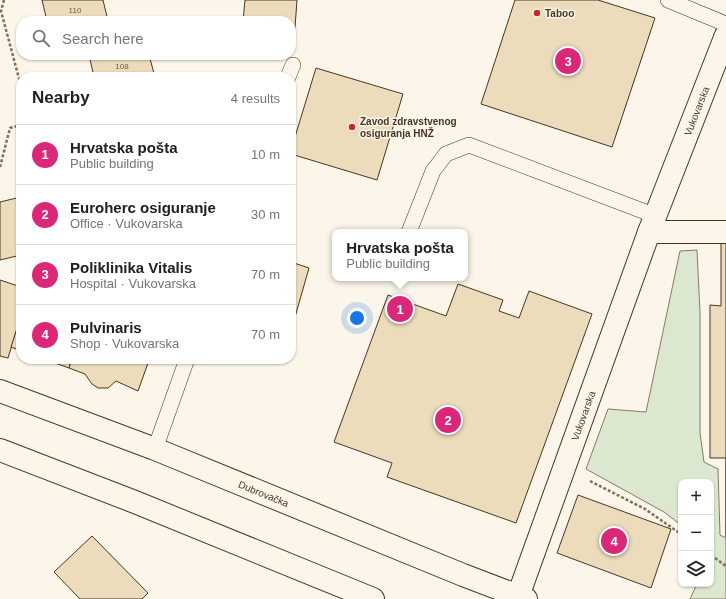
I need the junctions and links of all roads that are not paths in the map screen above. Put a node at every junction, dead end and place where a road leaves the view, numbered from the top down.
1 (668, 0) edge
2 (726, 24) edge
3 (726, 35) edge
4 (652, 224) junction
5 (410, 229) edge
6 (726, 232) edge
7 (185, 364) edge
8 (0, 391) edge
9 (155, 449) junction
10 (0, 450) edge
11 (520, 598) edge
12 (373, 599) edge

1 - 2 lane
3 - 4 street, Vukovarska
4 - 5 lane
4 - 6 street
4 - 11 street, Vukovarska
7 - 9 lane
8 - 9 street, Dubrovačka
9 - 11 street, Dubrovačka
10 - 12 street

